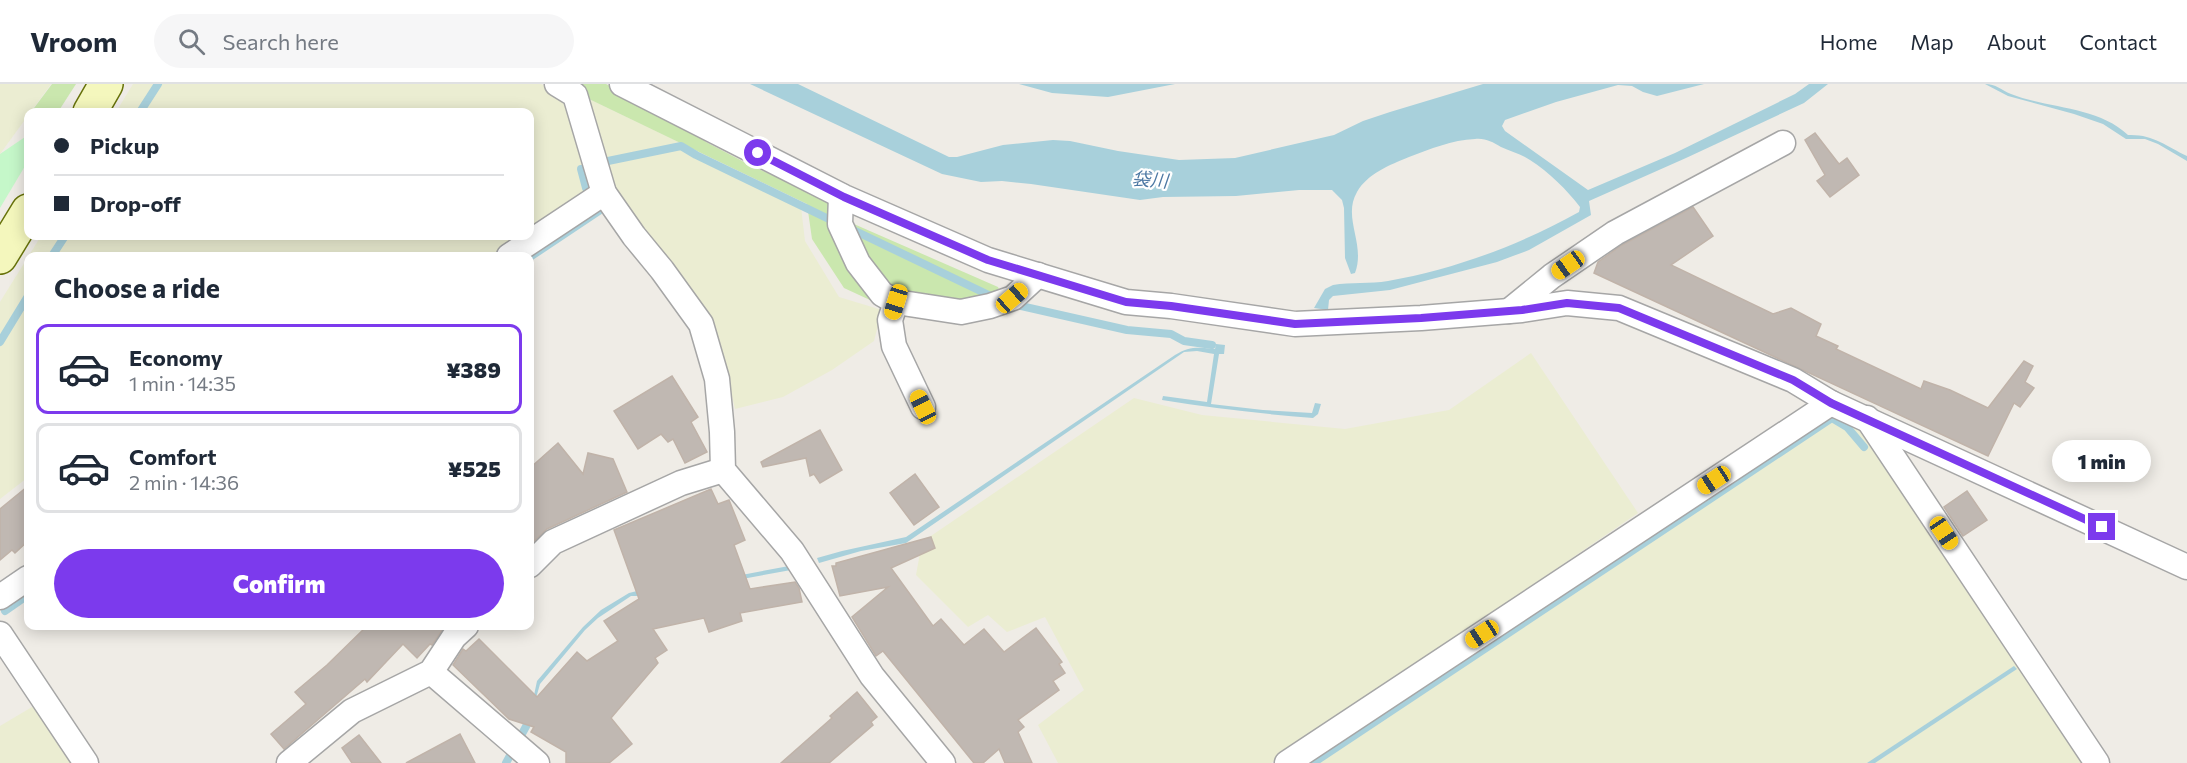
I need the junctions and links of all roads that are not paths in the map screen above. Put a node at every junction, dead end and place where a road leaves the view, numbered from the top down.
1 (106, 84) edge
2 (557, 84) edge
3 (622, 84) edge
4 (92, 108) edge
5 (1783, 143) dead end
6 (604, 193) junction
7 (841, 196) junction
8 (24, 218) edge
9 (534, 239) edge
10 (533, 240) edge
11 (515, 252) edge
12 (0, 257) edge
13 (1038, 275) junction
14 (896, 302) junction
15 (1509, 311) junction
16 (1831, 403) junction
17 (923, 407) dead end
18 (1867, 418) junction
19 (723, 470) junction
20 (534, 561) edge
21 (2187, 567) edge
22 (24, 581) edge
23 (0, 597) edge
24 (462, 630) edge
25 (0, 634) edge
26 (431, 672) junction
27 (86, 763) edge
28 (290, 763) edge
29 (537, 763) edge
30 (943, 763) edge
31 (1287, 763) edge
32 (2097, 763) edge

1 - 4 main road
2 - 6 street
3 - 7 street
5 - 15 street
6 - 9 street
6 - 19 street
7 - 13 street
7 - 14 street
8 - 12 main road
10 - 11 street
13 - 14 street
13 - 15 street
14 - 17 street
15 - 16 street
16 - 18 street
16 - 31 street
18 - 21 street
18 - 32 street
19 - 20 street
19 - 30 street
22 - 23 street
24 - 26 street
25 - 27 street
26 - 28 street
26 - 29 street

